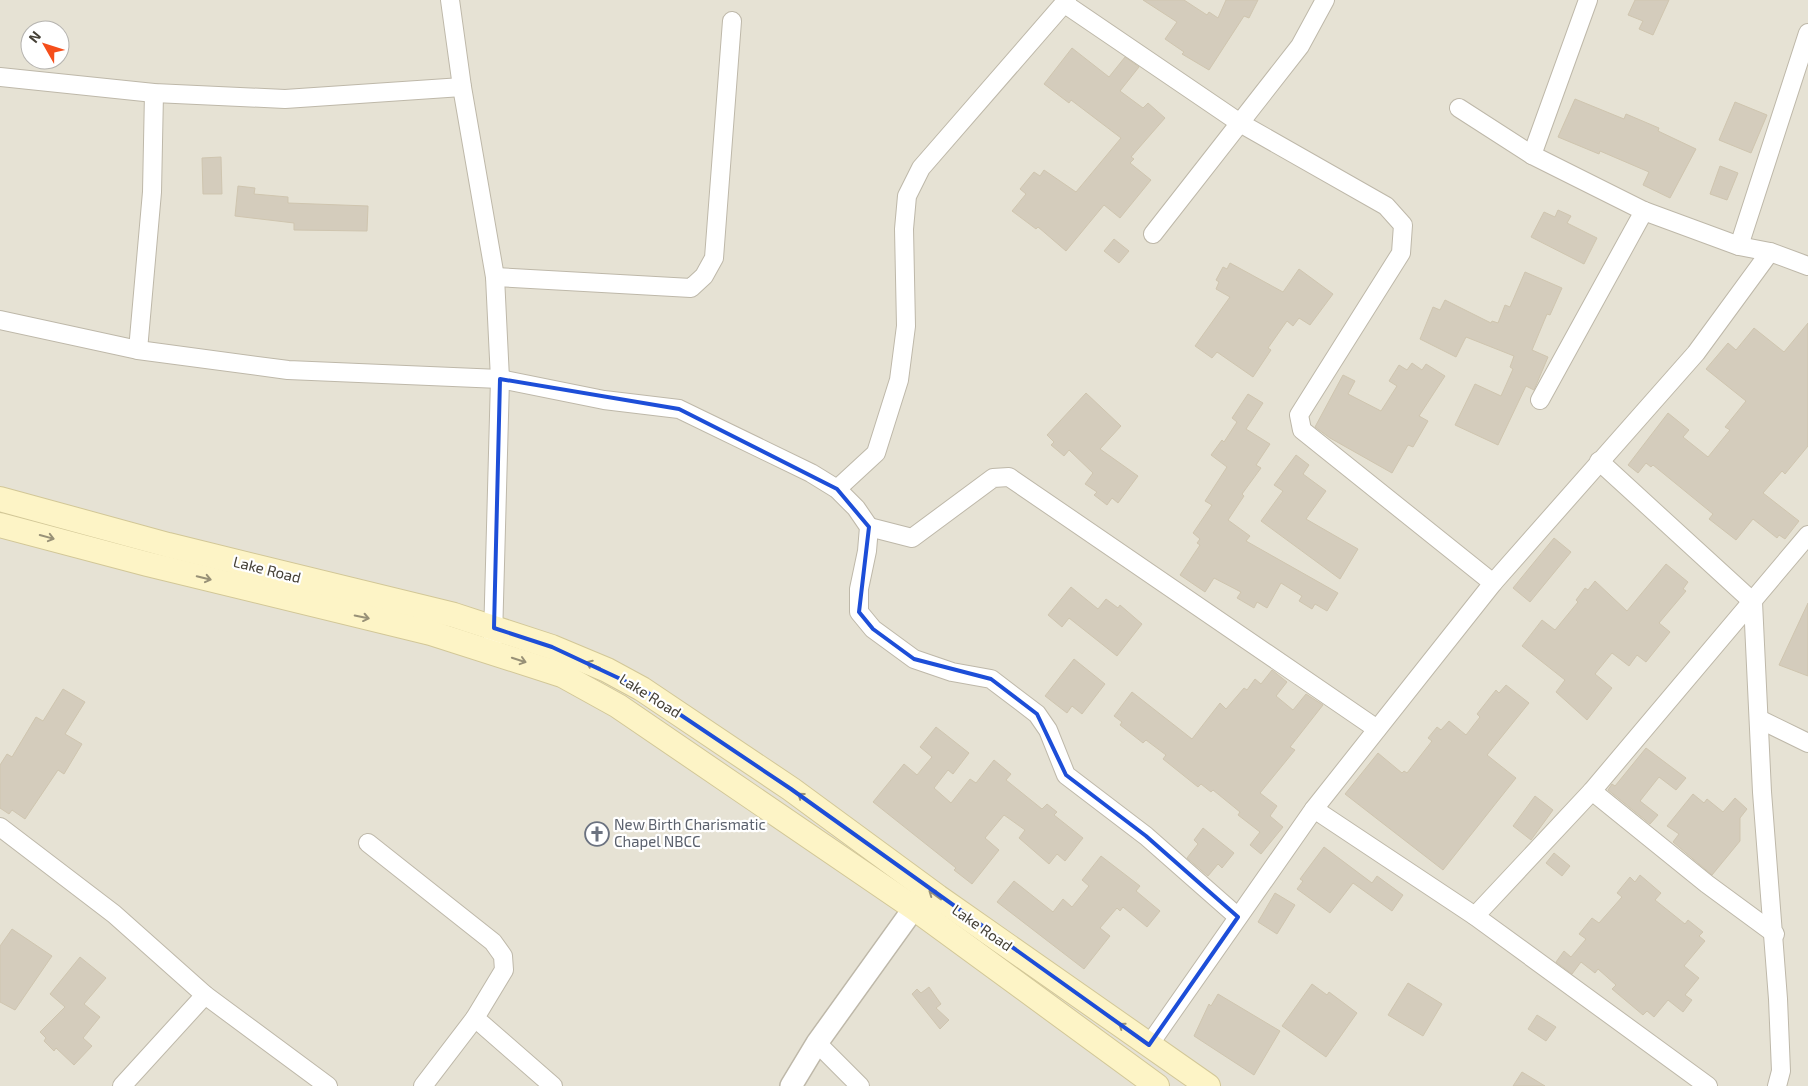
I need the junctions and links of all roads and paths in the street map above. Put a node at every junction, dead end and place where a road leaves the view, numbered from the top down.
1 (450, 0) edge
2 (1325, 0) edge
3 (1588, 0) edge
4 (1066, 2) edge
5 (732, 21) dead end
6 (1808, 34) edge
7 (0, 77) edge
8 (462, 87) junction
9 (154, 93) junction
10 (1459, 108) dead end
11 (1240, 124) junction
12 (1532, 155) junction
13 (1644, 211) junction
14 (1152, 234) dead end
15 (1739, 246) junction
16 (1770, 252) junction
17 (1808, 266) edge
18 (495, 277) junction
19 (0, 320) edge
20 (138, 350) junction
21 (500, 379) junction
22 (1540, 400) dead end
23 (1599, 461) junction
24 (837, 488) junction
25 (0, 499) edge
26 (0, 525) edge
27 (869, 527) junction
28 (1808, 535) edge
29 (1808, 558) edge
30 (1789, 560) junction
31 (1493, 583) junction
32 (1752, 602) junction
33 (493, 639) junction
34 (1758, 719) junction
35 (1378, 729) junction
36 (1808, 743) edge
37 (1592, 791) junction
38 (1314, 809) junction
39 (0, 826) edge
40 (368, 842) dead end
41 (914, 908) junction
42 (1238, 916) junction
43 (1475, 916) junction
44 (1775, 934) junction
45 (206, 995) junction
46 (475, 1018) junction
47 (817, 1044) junction
48 (1149, 1045) junction
49 (122, 1086) edge
50 (328, 1086) edge
51 (423, 1086) edge
52 (553, 1086) edge
53 (791, 1086) edge
54 (860, 1086) edge
55 (1157, 1086) edge
56 (1208, 1086) edge
57 (1708, 1086) edge
58 (1777, 1086) edge

1 - 8 street
2 - 11 street
3 - 12 street
4 - 11 street
4 - 24 street
5 - 18 street
6 - 15 street
7 - 9 street
8 - 9 street
8 - 18 street
9 - 20 street
10 - 12 street
11 - 14 street
11 - 31 street
12 - 13 street
13 - 15 street
13 - 22 street
15 - 16 street
16 - 17 street
16 - 23 street
18 - 21 street
19 - 20 street
20 - 21 street
21 - 24 street
21 - 33 street
23 - 31 street
23 - 32 street
24 - 27 street
25 - 33 main road, Lake Road
26 -> 33 main road, Lake Road
27 - 35 street
27 - 42 street
28 - 30 street
29 - 30 street
30 - 32 street
31 - 35 street
32 - 34 street
32 - 37 street
33 -> 41 main road, Lake Road
48 -> 33 main road, Lake Road
34 - 36 street
34 - 44 street
35 - 38 street
37 - 43 street
37 - 44 street
38 - 42 street
38 - 43 street
39 - 45 street
40 - 46 street
41 - 47 street
41 - 55 main road, Lake Road
42 - 48 street
43 - 57 street
44 - 58 street
45 - 49 street
45 - 50 street
46 - 51 street
46 - 52 street
47 - 53 street
47 - 54 street
48 - 56 main road, Lake Road

